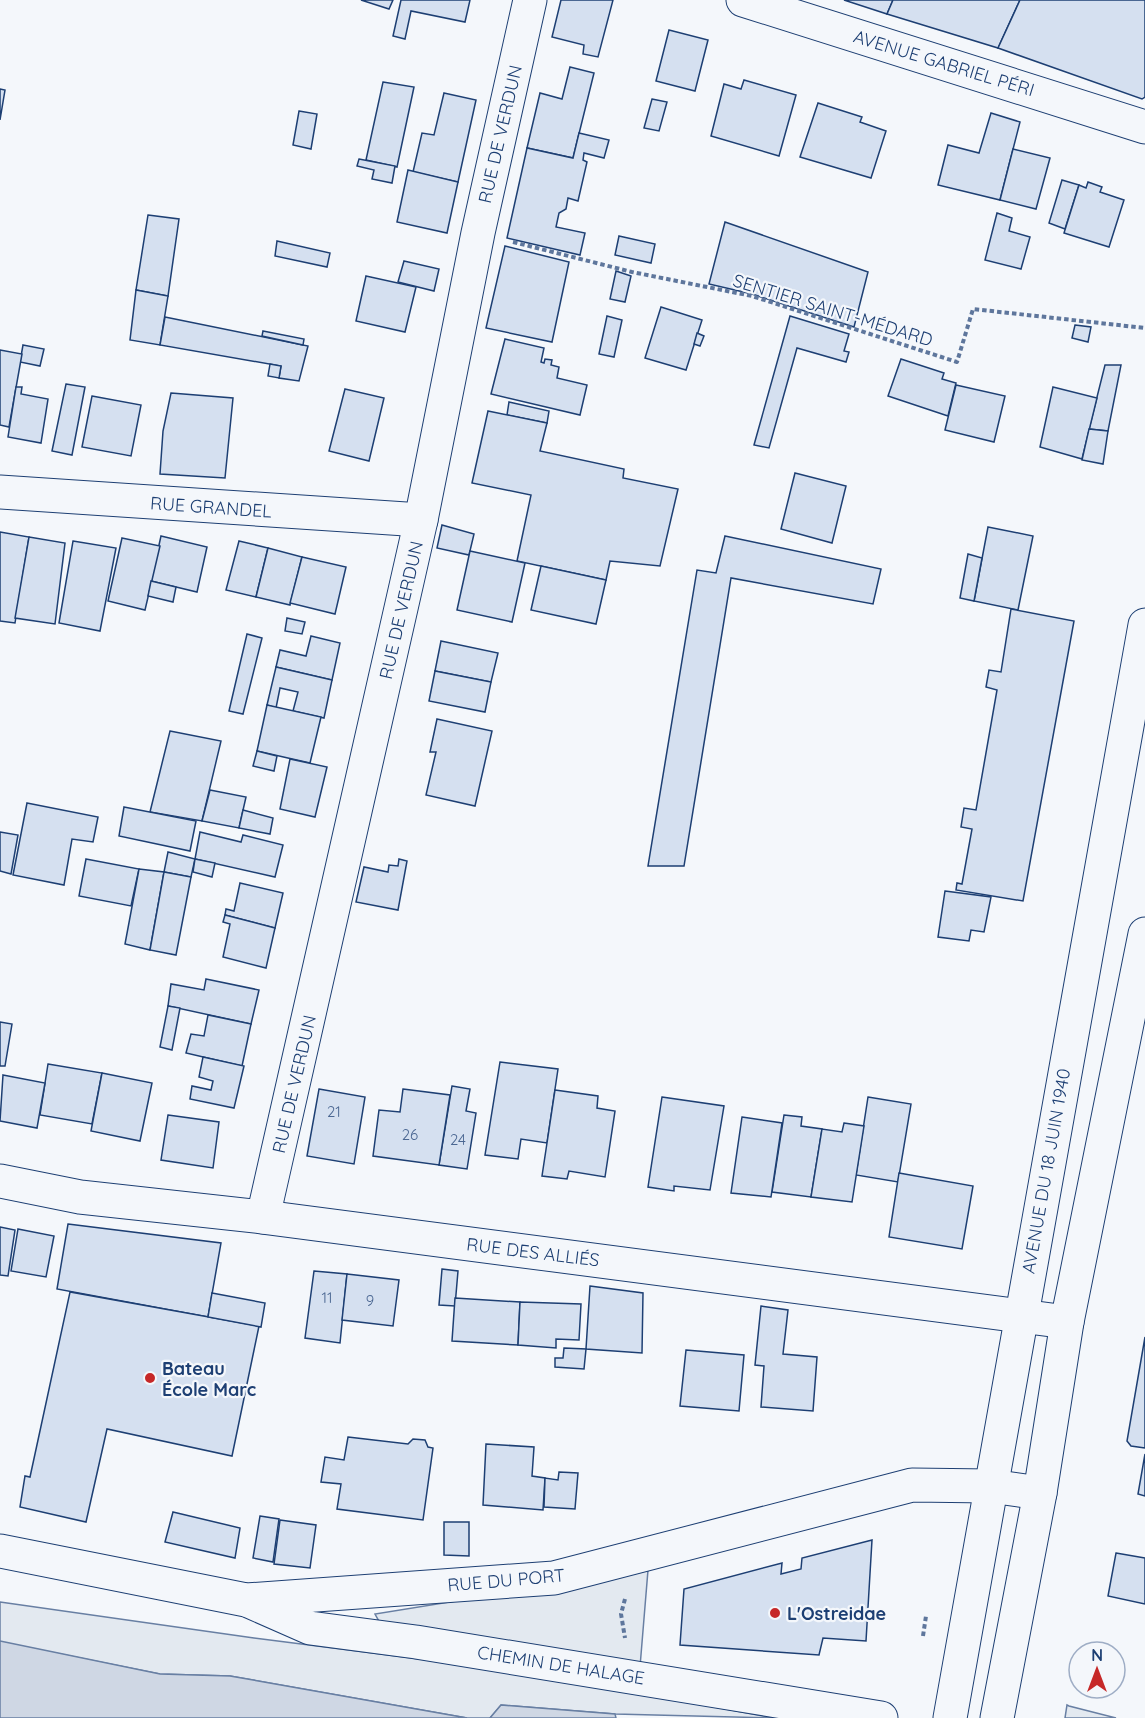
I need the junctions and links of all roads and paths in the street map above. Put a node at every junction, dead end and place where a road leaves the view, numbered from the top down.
1 (530, 0) edge
2 (743, 0) edge
3 (1145, 126) edge
4 (478, 233) junction
5 (1145, 328) edge
6 (0, 492) edge
7 (421, 520) junction
8 (1145, 625) edge
9 (1145, 934) edge
10 (0, 1180) edge
11 (263, 1217) junction
12 (1021, 1314) junction
13 (1067, 1322) junction
14 (990, 1486) junction
15 (1040, 1494) junction
16 (0, 1551) edge
17 (637, 1558) junction
18 (246, 1600) junction
19 (633, 1677) junction
20 (881, 1718) edge
21 (950, 1718) edge
22 (997, 1718) edge

1 - 4 street, RUE DE VERDUN
2 - 3 street, AVENUE GABRIEL PÉRI
4 - 5 path, SENTIER SAINT-MÉDARD
4 - 7 street, RUE DE VERDUN
6 - 7 street, RUE GRANDEL
7 - 11 street, RUE DE VERDUN
8 - 12 street, AVENUE DU 18 JUIN 1940
9 - 13 street
10 - 11 street, RUE DES ALLIÉS
11 - 12 street, RUE DES ALLIÉS
12 - 13 street, RUE DES ALLIÉS
12 - 14 street, AVENUE DU 18 JUIN 1940
13 - 15 street
14 - 15 street, RUE DU PORT
14 - 17 street, RUE DU PORT
14 - 21 street, AVENUE DU 18 JUIN 1940
15 - 22 street
16 - 18 street, RUE DU PORT
17 - 18 street, RUE DU PORT
17 - 19 path
18 - 19 street, CHEMIN DE HALAGE
19 - 20 street, CHEMIN DE HALAGE

